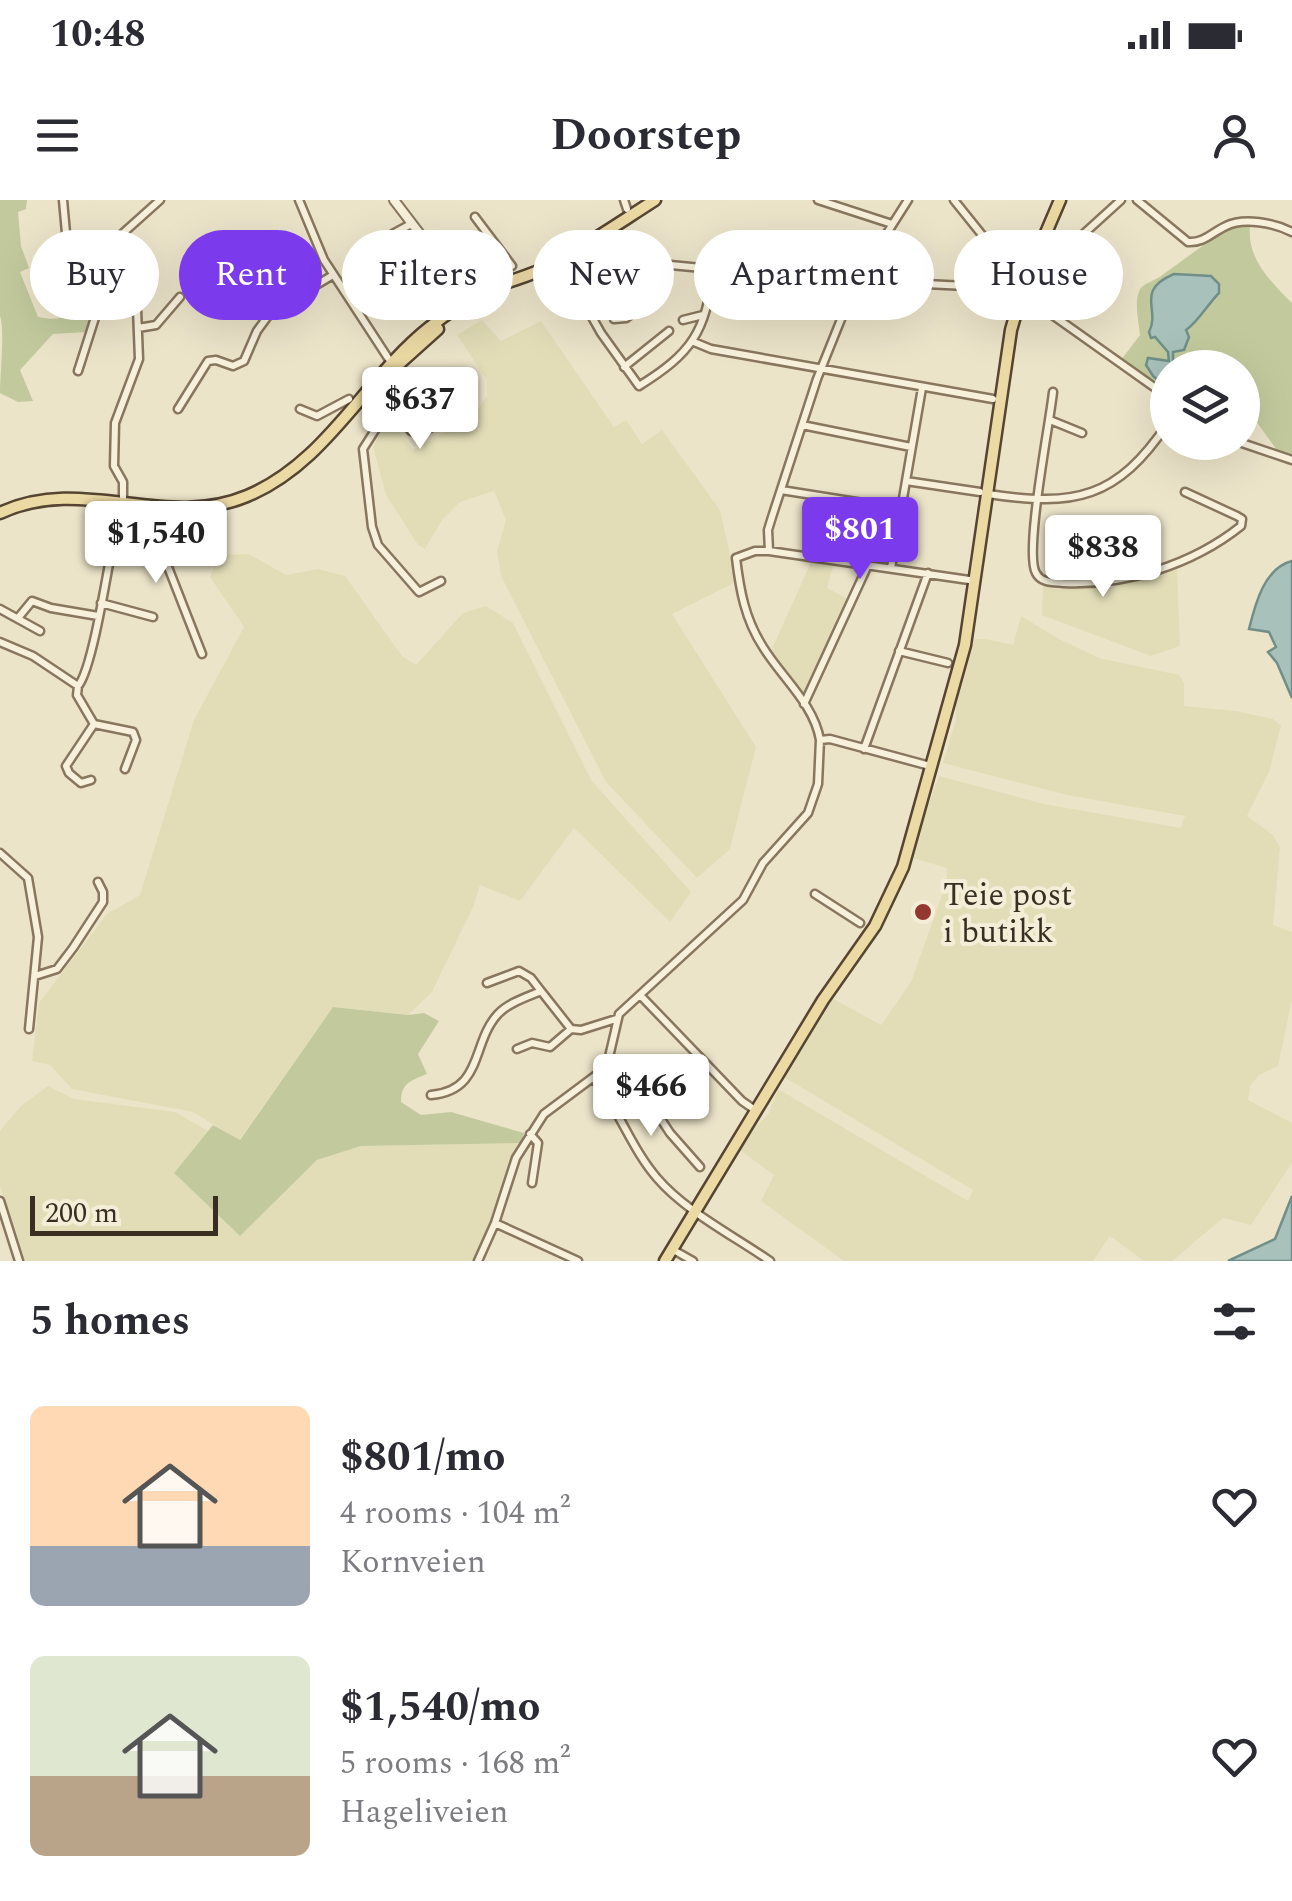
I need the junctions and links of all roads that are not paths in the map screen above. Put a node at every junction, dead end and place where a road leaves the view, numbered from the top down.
1 (63, 200) edge
2 (299, 200) edge
3 (394, 200) edge
4 (624, 200) edge
5 (656, 200) edge
6 (818, 200) edge
7 (908, 200) edge
8 (1060, 200) edge
9 (1120, 200) edge
10 (1137, 200) edge
11 (158, 201) edge
12 (959, 202) edge
13 (628, 209) dead end
14 (475, 217) dead end
15 (411, 224) junction
16 (892, 224) junction
17 (65, 230) edge
18 (126, 230) edge
19 (400, 230) edge
20 (416, 230) edge
21 (485, 230) edge
22 (608, 230) edge
23 (888, 230) edge
24 (980, 230) edge
25 (1049, 230) edge
26 (1086, 230) edge
27 (1292, 232) edge
28 (333, 275) junction
29 (322, 281) edge
30 (179, 299) edge
31 (694, 318) edge
32 (94, 320) edge
33 (138, 320) edge
34 (264, 320) edge
35 (449, 320) edge
36 (595, 320) edge
37 (684, 320) dead end
38 (702, 320) edge
39 (840, 320) edge
40 (1015, 320) edge
41 (1059, 320) edge
42 (138, 328) junction
43 (669, 330) dead end
44 (694, 342) junction
45 (388, 358) dead end
46 (624, 367) junction
47 (78, 370) dead end
48 (820, 370) junction
49 (375, 384) junction
50 (1150, 384) edge
51 (922, 388) junction
52 (1052, 392) dead end
53 (992, 399) dead end
54 (350, 405) junction
55 (391, 405) junction
56 (445, 407) dead end
57 (300, 408) dead end
58 (178, 409) dead end
59 (1050, 420) junction
60 (802, 425) junction
61 (1082, 433) dead end
62 (911, 447) junction
63 (1150, 447) edge
64 (1260, 449) edge
65 (1292, 460) edge
66 (906, 481) junction
67 (781, 490) junction
68 (1185, 492) dead end
69 (984, 493) junction
70 (1038, 500) junction
71 (122, 503) junction
72 (168, 508) junction
73 (901, 509) junction
74 (118, 515) dead end
75 (0, 516) edge
76 (770, 551) junction
77 (868, 565) junction
78 (891, 568) junction
79 (928, 573) junction
80 (441, 581) dead end
81 (976, 581) junction
82 (101, 603) junction
83 (0, 609) edge
84 (98, 616) junction
85 (153, 616) dead end
86 (18, 618) junction
87 (40, 630) dead end
88 (0, 642) edge
89 (899, 651) junction
90 (202, 654) dead end
91 (948, 663) dead end
92 (78, 686) junction
93 (804, 704) junction
94 (94, 724) junction
95 (820, 740) junction
96 (864, 748) junction
97 (930, 766) junction
98 (125, 769) dead end
99 (91, 780) dead end
100 (0, 852) edge
101 (98, 882) dead end
102 (815, 894) dead end
103 (860, 922) dead end
104 (35, 976) junction
105 (487, 983) dead end
106 (540, 991) junction
107 (640, 994) junction
108 (616, 1019) junction
109 (30, 1029) dead end
110 (571, 1029) junction
111 (518, 1049) dead end
112 (609, 1058) junction
113 (594, 1078) junction
114 (431, 1094) dead end
115 (755, 1110) junction
116 (530, 1134) junction
117 (700, 1167) dead end
118 (532, 1183) dead end
119 (0, 1201) edge
120 (694, 1210) junction
121 (495, 1223) junction
122 (677, 1252) dead end
123 (20, 1261) edge
124 (478, 1261) edge
125 (578, 1261) edge
126 (665, 1261) edge
127 (693, 1261) edge
128 (770, 1261) edge

1 - 17 street
2 - 28 street
3 - 15 street
4 - 13 street
5 - 22 main road
6 - 16 street
7 - 16 street
8 - 25 main road
9 - 26 street
10 - 27 street
11 - 18 street
12 - 24 street
14 - 21 street
15 - 19 street
15 - 20 street
16 - 23 street
28 - 29 street
28 - 45 street
30 - 42 street
31 - 37 street
32 - 47 street
33 - 42 street
34 - 58 street
35 - 49 main road
36 - 46 street
38 - 44 street
39 - 48 street
40 - 69 main road
41 - 50 street
42 - 71 street
43 - 46 street
44 - 46 street
44 - 48 street
48 - 51 street
48 - 60 street
49 - 54 main road
49 - 55 street
51 - 53 street
51 - 62 street
52 - 59 street
54 - 57 street
54 - 72 main road
55 - 56 street
55 - 80 street
59 - 61 street
59 - 70 street
60 - 62 street
60 - 67 street
62 - 66 street
63 - 70 street
64 - 65 street
66 - 69 street
66 - 73 street
67 - 73 street
67 - 76 street
68 - 70 street
69 - 70 street
69 - 81 main road
71 - 72 main road
71 - 75 main road
72 - 90 street
73 - 78 street
74 - 82 street
76 - 77 street
76 - 93 street
77 - 78 street
77 - 93 street
78 - 79 street
79 - 81 street
79 - 89 street
81 - 97 main road
82 - 84 street
82 - 85 street
83 - 86 street
84 - 86 street
84 - 92 street
86 - 87 street
88 - 92 street
89 - 91 street
89 - 96 street
92 - 94 street
93 - 95 street
94 - 98 street
94 - 99 street
95 - 96 street
95 - 107 street
96 - 97 street
97 - 115 main road
100 - 104 street
101 - 104 street
102 - 103 street
104 - 109 street
105 - 106 street
106 - 110 street
106 - 114 street
107 - 108 street
107 - 115 street
108 - 110 street
108 - 112 street
110 - 111 street
112 - 113 street
112 - 117 street
113 - 116 street
113 - 120 street
115 - 120 main road
116 - 118 street
116 - 121 street
119 - 123 street
120 - 126 main road
120 - 128 street
121 - 124 street
121 - 125 street
122 - 127 street

